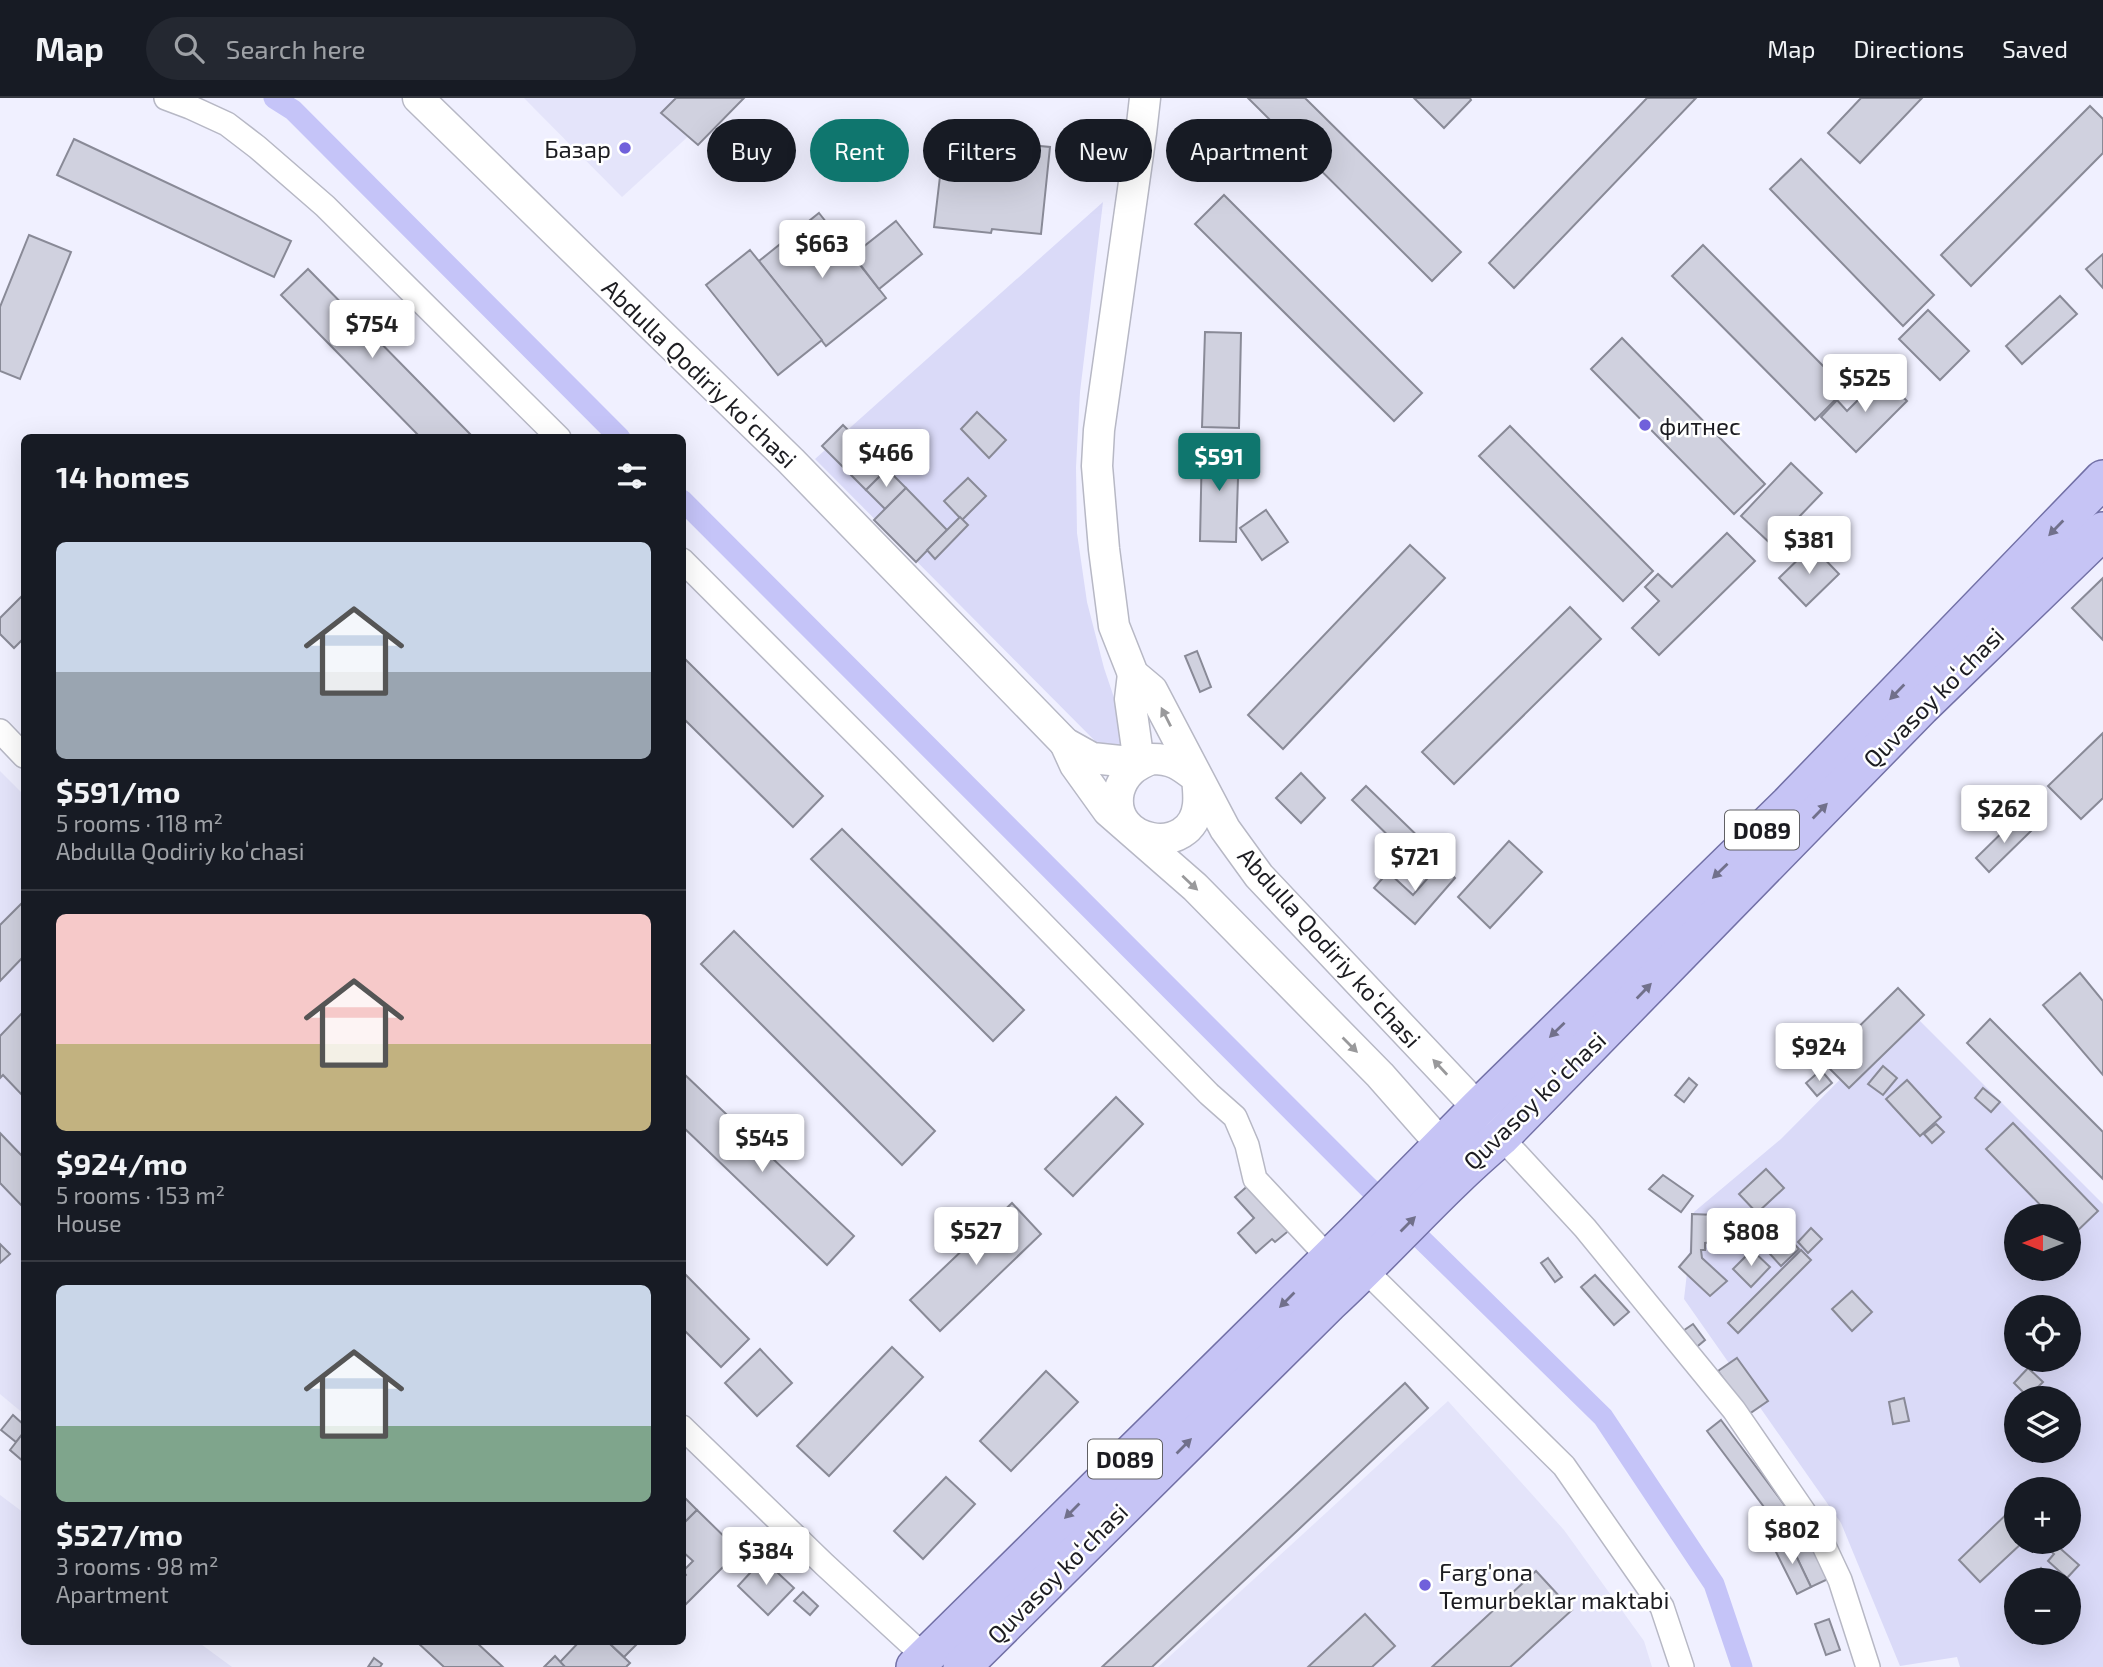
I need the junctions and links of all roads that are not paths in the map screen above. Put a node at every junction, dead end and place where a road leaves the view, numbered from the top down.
1 (166, 98) edge
2 (418, 98) edge
3 (1144, 98) edge
4 (555, 434) edge
5 (2103, 479) edge
6 (2103, 531) edge
7 (686, 564) edge
8 (1133, 674) junction
9 (0, 731) edge
10 (1065, 743) junction
11 (21, 752) edge
12 (1139, 763) junction
13 (1197, 778) junction
14 (1135, 832) junction
15 (1478, 1108) junction
16 (1501, 1137) junction
17 (1452, 1156) junction
18 (1353, 1254) junction
19 (686, 1431) edge
20 (920, 1662) edge
21 (962, 1667) edge
22 (1682, 1667) edge
23 (1868, 1667) edge

1 - 4 street
2 - 10 street, Abdulla Qodiriy koʻchasi
3 - 8 street, Abdulla Qodiriy koʻchasi
5 -> 15 main road, Quvasoy koʻchasi / D089
16 -> 6 main road, Quvasoy koʻchasi / D089
7 - 18 street
8 - 12 street, Abdulla Qodiriy koʻchasi
13 -> 8 street, Abdulla Qodiriy koʻchasi
9 - 11 street
10 - 12 street, Abdulla Qodiriy koʻchasi
10 - 14 street, Abdulla Qodiriy koʻchasi
12 - 13 street
12 - 14 street
13 - 14 street
15 -> 13 street, Abdulla Qodiriy koʻchasi
14 -> 17 street, Abdulla Qodiriy koʻchasi
15 - 16 street, Abdulla Qodiriy koʻchasi
15 - 17 main road, Quvasoy koʻchasi / D089
16 - 17 main road, Quvasoy koʻchasi / D089
16 - 23 street
17 - 18 main road, Quvasoy koʻchasi / D089
18 -> 20 main road, Quvasoy koʻchasi / D089
21 -> 18 main road, Quvasoy koʻchasi / D089
18 - 22 street
19 - 20 street

